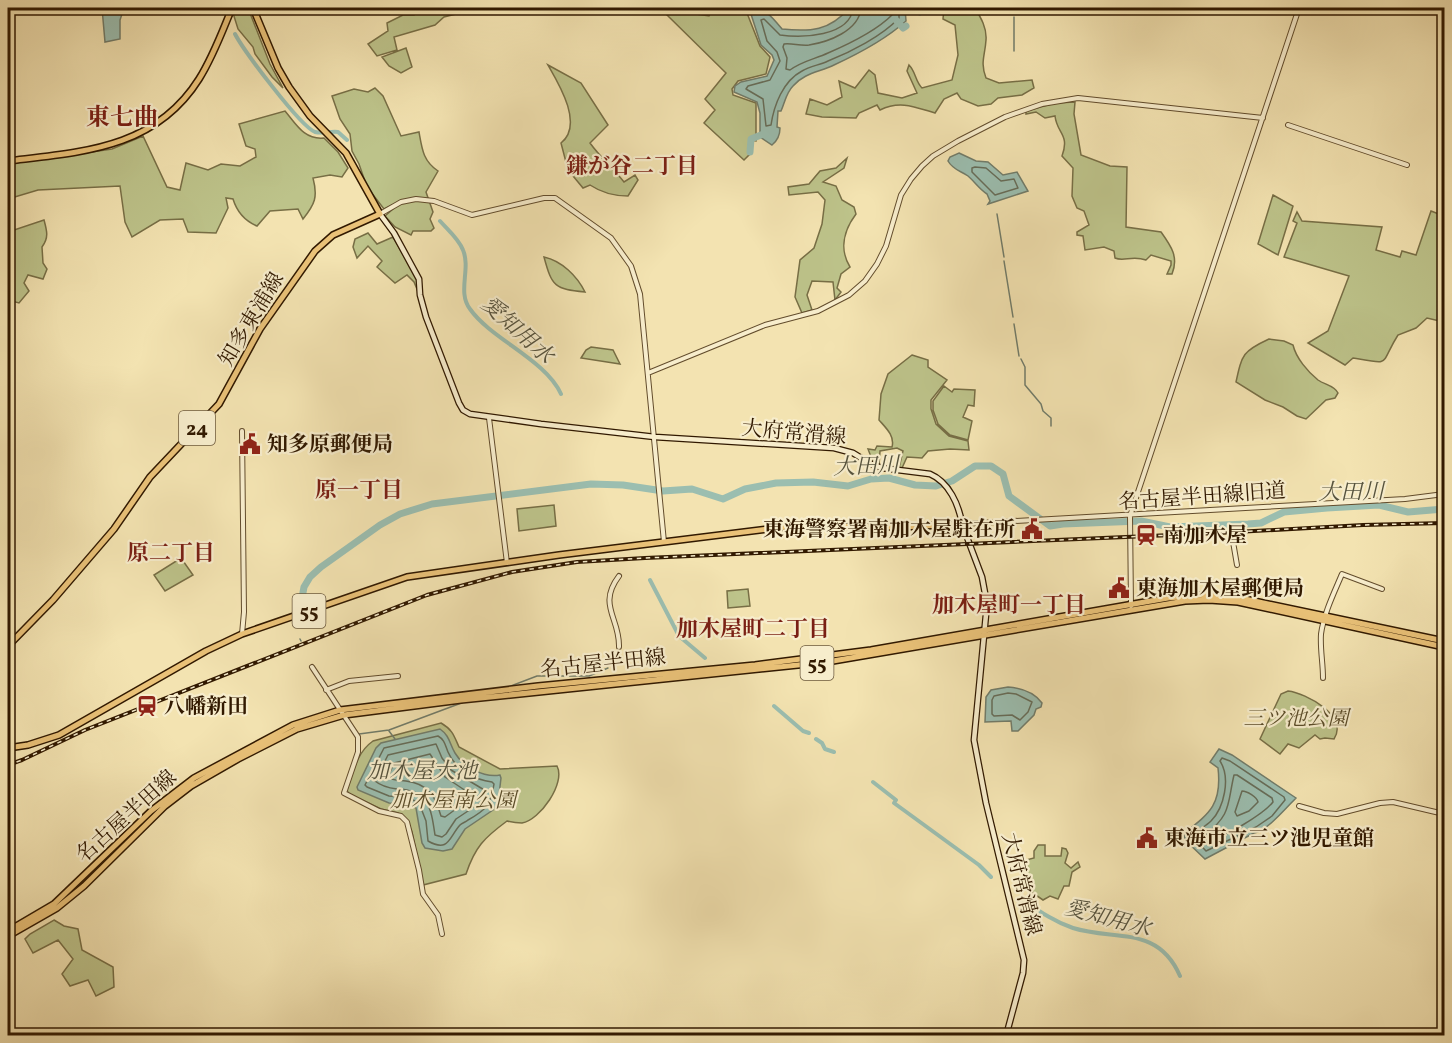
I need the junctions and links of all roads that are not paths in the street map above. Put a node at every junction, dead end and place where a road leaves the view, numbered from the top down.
1 (232, 8) edge
2 (254, 8) edge
3 (1299, 8) edge
4 (1263, 118) junction
5 (1288, 125) dead end
6 (8, 161) edge
7 (1407, 165) dead end
8 (380, 214) junction
9 (648, 373) junction
10 (489, 418) junction
11 (242, 431) dead end
12 (655, 437) junction
13 (1444, 494) edge
14 (1130, 520) junction
15 (962, 525) junction
16 (1232, 536) dead end
17 (664, 542) junction
18 (507, 563) junction
19 (1237, 565) dead end
20 (619, 576) dead end
21 (1382, 589) dead end
22 (1131, 607) junction
23 (1324, 619) junction
24 (242, 634) junction
25 (984, 634) junction
26 (1444, 641) edge
27 (8, 646) edge
28 (619, 647) dead end
29 (1444, 647) edge
30 (312, 667) dead end
31 (398, 676) dead end
32 (1323, 678) dead end
33 (326, 690) junction
34 (340, 710) junction
35 (344, 715) junction
36 (8, 748) edge
37 (1299, 806) dead end
38 (1444, 814) edge
39 (8, 931) edge
40 (442, 934) dead end
41 (8, 936) edge
42 (1006, 1035) edge

1 - 6 main road
2 - 8 main road
3 - 4 street
4 - 9 street
4 - 14 street
5 - 7 street
8 - 9 street
8 - 10 main road, 大府常滑線
8 - 27 main road, 知多東浦線 / 24
9 - 12 street
10 - 12 main road, 大府常滑線
10 - 18 street
11 - 24 street
12 - 15 main road, 大府常滑線
12 - 17 street
13 - 14 street, 名古屋半田線旧道
14 - 15 street, 名古屋半田線旧道
14 - 22 street
15 - 17 main road, 55
15 - 25 main road, 大府常滑線
16 - 19 street
17 - 18 main road, 55
18 - 24 main road, 55
20 - 28 street
21 - 23 street
22 - 23 main road, 名古屋半田線 / 55
22 - 25 main road, 名古屋半田線 / 55
23 - 26 main road, 名古屋半田線 / 55
23 - 29 main road, 名古屋半田線 / 55
23 - 32 street
24 - 36 main road, 55
25 - 34 main road, 名古屋半田線 / 55
25 - 35 main road, 名古屋半田線 / 55
25 - 42 main road, 大府常滑線
30 - 33 street
31 - 33 street
33 - 34 street
34 - 35 street
34 - 39 main road, 名古屋半田線 / 55
35 - 40 street
35 - 41 main road, 名古屋半田線 / 55
37 - 38 street

